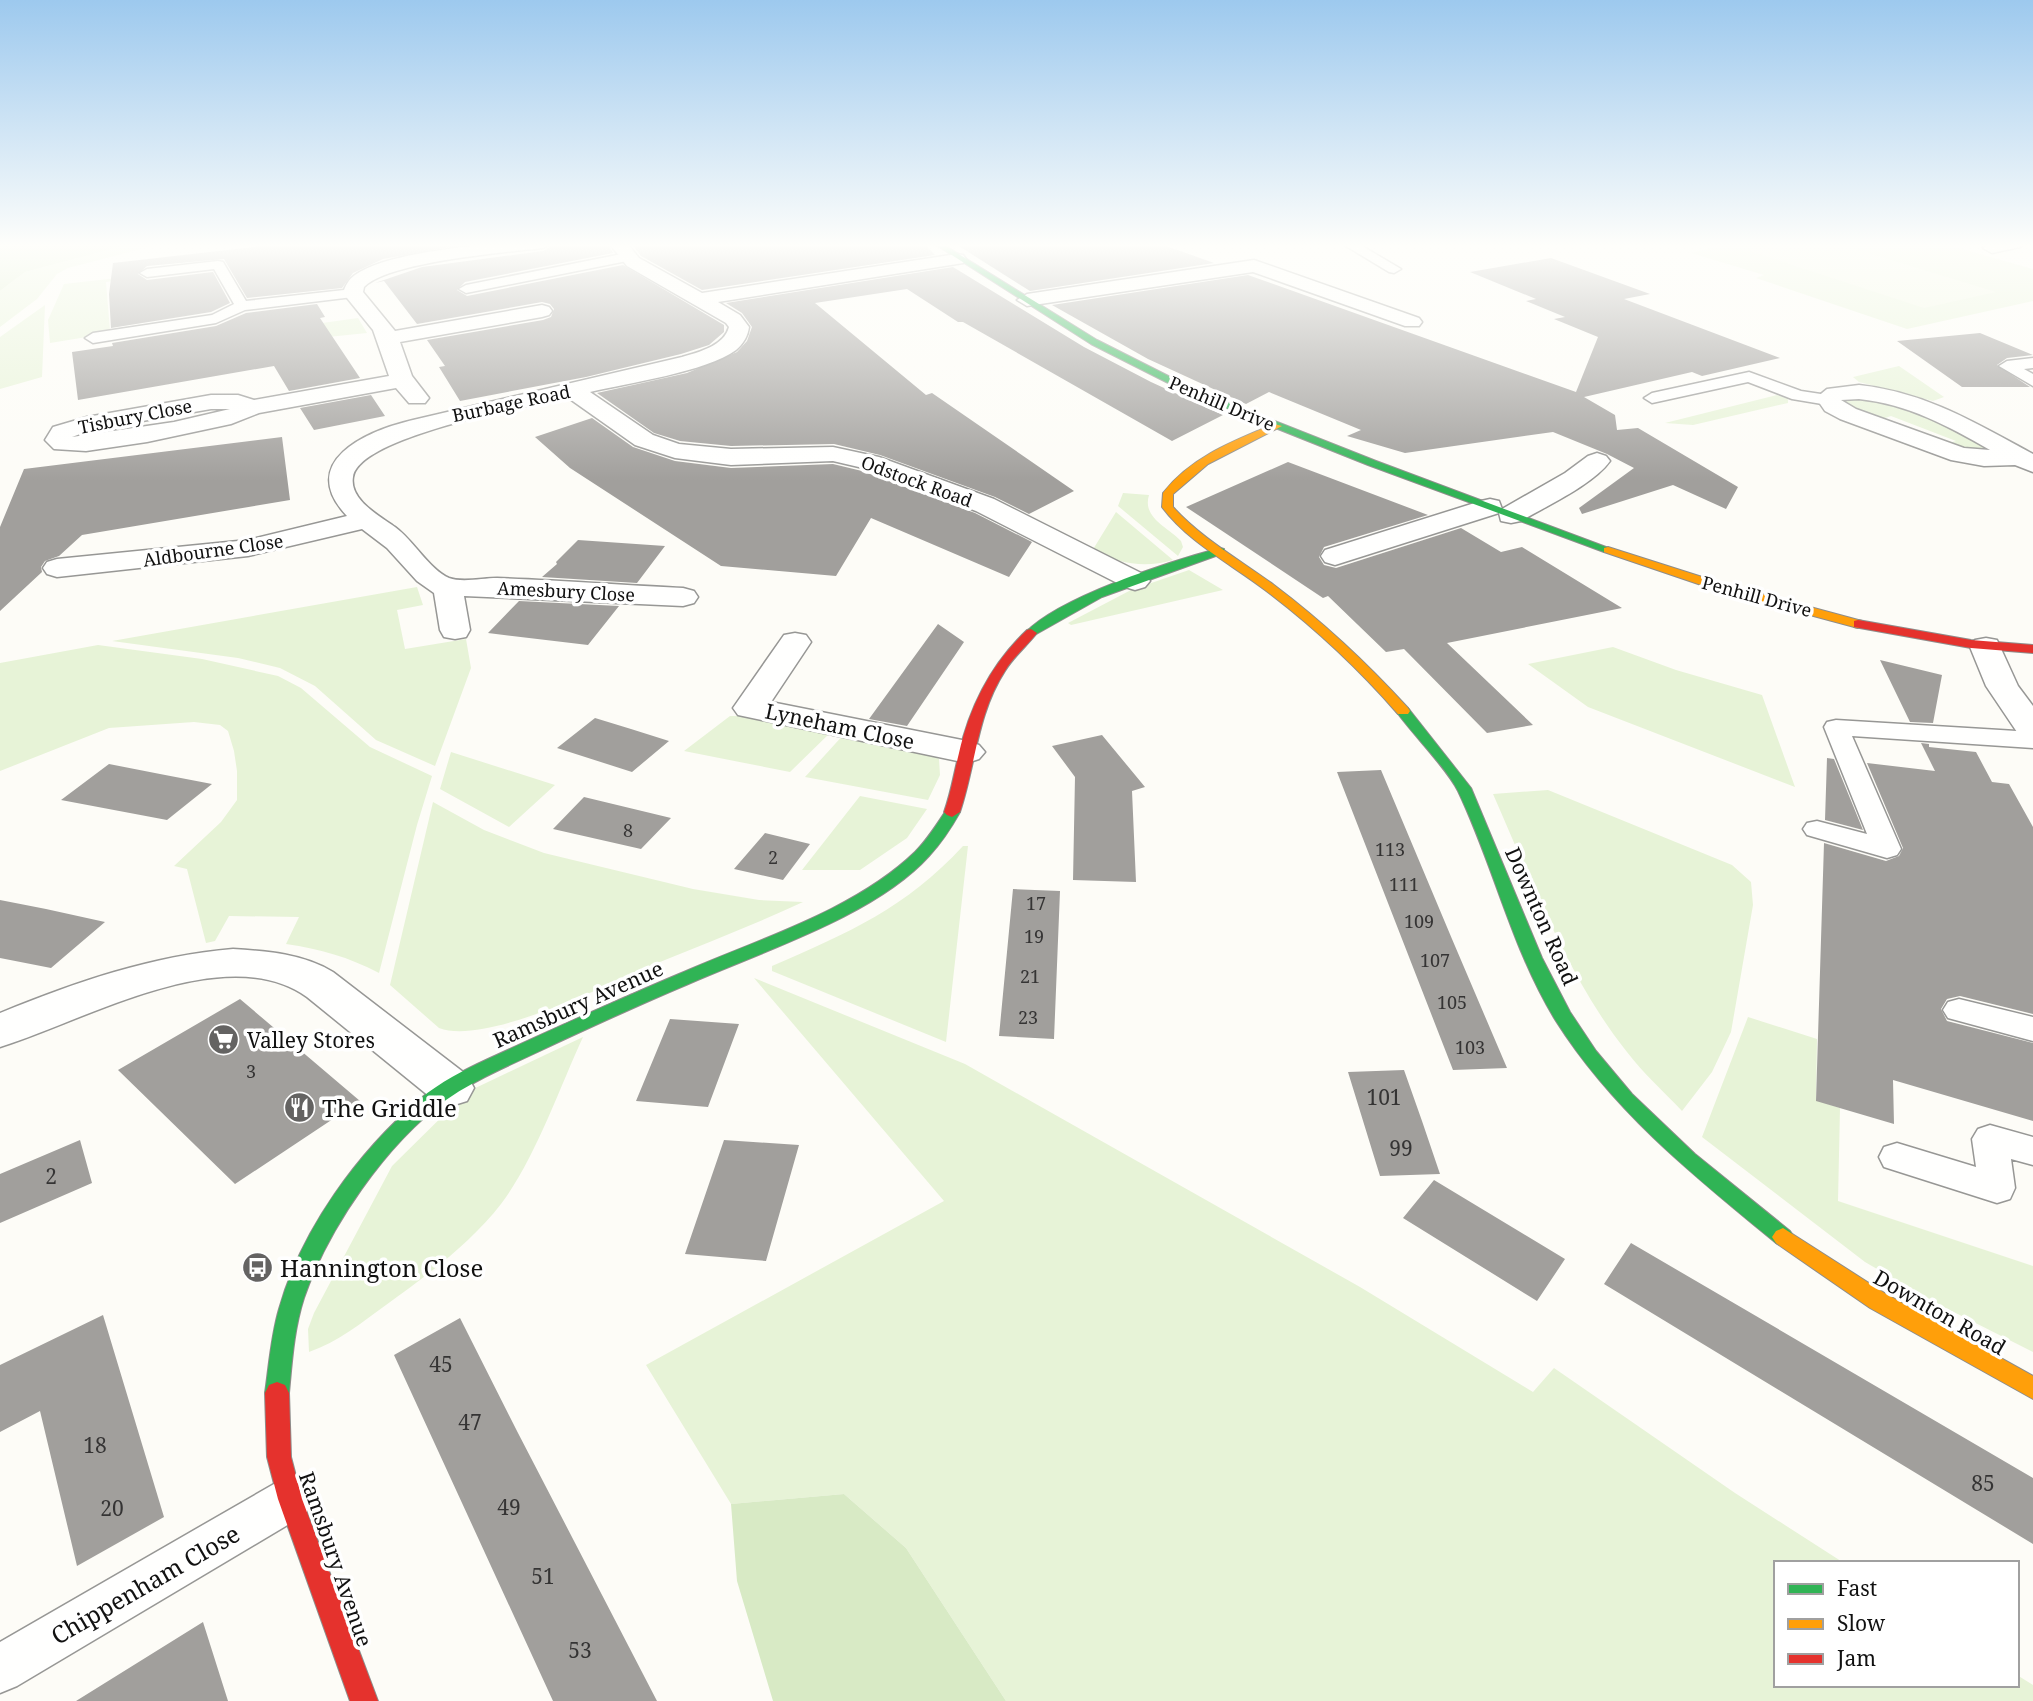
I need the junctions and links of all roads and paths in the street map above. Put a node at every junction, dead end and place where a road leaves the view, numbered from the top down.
1 (200, 322) edge
2 (379, 322) edge
3 (477, 322) edge
4 (736, 322) edge
5 (1064, 322) edge
6 (93, 338) dead end
7 (389, 338) junction
8 (2033, 363) edge
9 (400, 381) junction
10 (2033, 381) edge
11 (572, 390) junction
12 (1652, 398) dead end
13 (1828, 400) junction
14 (252, 407) junction
15 (444, 418) junction
16 (1277, 426) junction
17 (1597, 461) dead end
18 (2027, 461) edge
19 (1500, 511) junction
20 (368, 519) junction
21 (1220, 551) junction
22 (1335, 556) dead end
23 (57, 568) dead end
24 (1135, 581) junction
25 (448, 588) junction
26 (683, 597) dead end
27 (454, 629) dead end
28 (794, 642) dead end
29 (1986, 647) junction
30 (2033, 649) edge
31 (2033, 731) edge
32 (2033, 740) edge
33 (967, 752) junction
34 (1817, 829) dead end
35 (1959, 1010) dead end
36 (4, 1022) edge
37 (2033, 1029) edge
38 (451, 1088) junction
39 (2033, 1151) edge
40 (1897, 1157) dead end
41 (2033, 1388) edge
42 (290, 1499) junction
43 (0, 1669) edge
44 (364, 1701) edge

1 - 6 lane
2 - 7 street
3 - 7 street
4 - 11 street, Burbage Road
5 - 16 street, Penhill Drive
7 - 9 street
8 - 10 lane
9 - 14 street, Tisbury Close
9 - 15 street
11 - 15 street, Burbage Road
11 - 24 street, Odstock Road
12 - 13 lane
13 - 18 street
13 - 18 street
14 - 14 street, Tisbury Close
15 - 20 street, Burbage Road
16 - 19 street, Penhill Drive
16 - 21 street, Downton Road
17 - 19 street
19 - 22 street
19 - 29 street, Penhill Drive
20 - 23 street, Aldbourne Close
20 - 25 street, Burbage Road
21 - 24 street, Ramsbury Avenue
21 - 41 street, Downton Road
24 - 33 street, Ramsbury Avenue
25 - 26 street, Amesbury Close
25 - 27 street
28 - 33 street, Lyneham Close
29 - 30 street, Penhill Drive
29 - 31 street
32 - 34 lane
33 - 38 street, Ramsbury Avenue
35 - 37 lane
36 - 38 street
38 - 42 street, Ramsbury Avenue
39 - 40 lane
42 - 43 lane, Chippenham Close
42 - 44 street, Ramsbury Avenue

